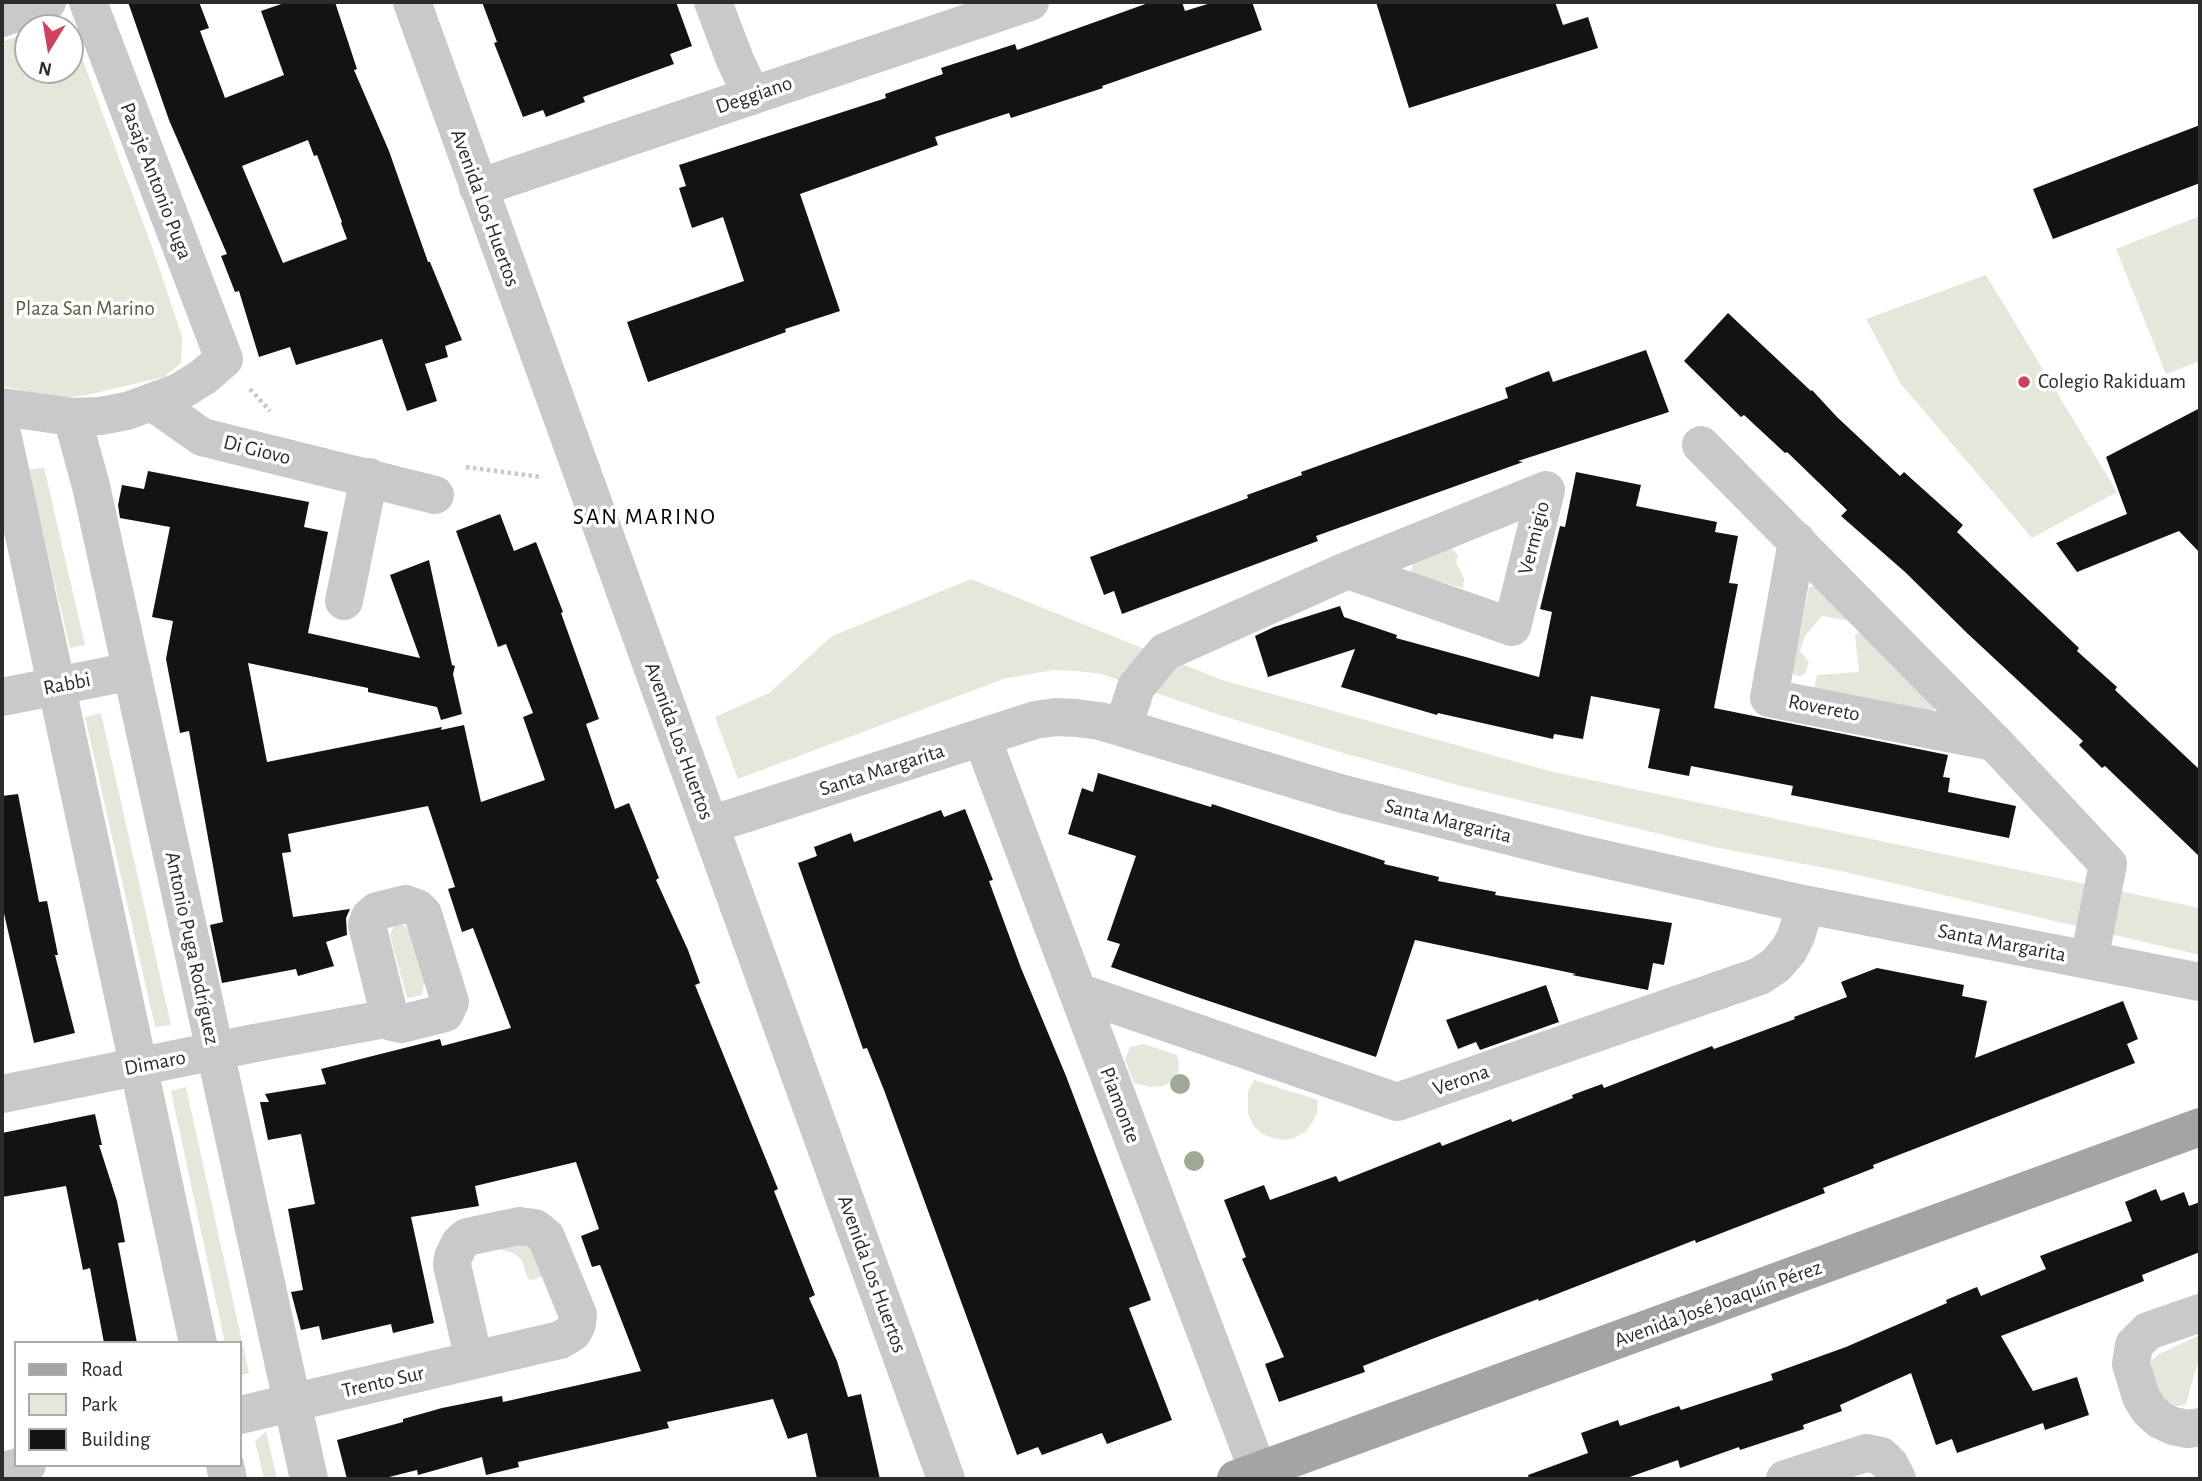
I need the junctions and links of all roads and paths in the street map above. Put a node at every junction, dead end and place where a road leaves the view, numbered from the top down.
1 (47, 2) edge
2 (88, 2) edge
3 (412, 2) edge
4 (713, 2) edge
5 (1010, 5) edge
6 (2, 18) edge
7 (752, 96) junction
8 (478, 188) junction
9 (154, 403) junction
10 (2, 407) edge
11 (72, 417) junction
12 (2, 433) edge
13 (1701, 445) dead end
14 (369, 477) junction
15 (435, 495) dead end
16 (1797, 541) junction
17 (1348, 570) junction
18 (344, 601) dead end
19 (132, 671) junction
20 (56, 686) junction
21 (2, 697) edge
22 (1123, 728) junction
23 (982, 738) junction
24 (1994, 742) junction
25 (709, 825) junction
26 (1803, 904) junction
27 (2089, 960) junction
28 (2200, 982) edge
29 (1078, 992) junction
30 (390, 1018) dead end
31 (215, 1052) junction
32 (138, 1066) junction
33 (2, 1094) edge
34 (2200, 1127) edge
35 (2200, 1313) edge
36 (198, 1341) edge
37 (474, 1360) dead end
38 (293, 1403) junction
39 (242, 1415) edge
40 (2200, 1427) edge
41 (1247, 1475) edge
42 (309, 1479) edge
43 (946, 1479) edge
44 (1785, 1479) edge
45 (1897, 1479) edge

1 - 6 street
2 - 9 street, Pasaje Antonio Puga
3 - 8 street, Avenida Los Huertos
4 - 7 street
5 - 7 street, Deggiano
7 - 8 street, Deggiano
8 - 25 street, Avenida Los Huertos
9 - 11 street
9 - 14 street, Di Giovo
10 - 11 street
11 - 19 street, Antonio Puga Rodríguez
12 - 20 street
13 - 16 street
14 - 15 street, Di Giovo
14 - 18 street
16 - 24 street
16 - 24 street, Rovereto
17 - 17 street, Vermigio
17 - 22 street, Vermigio
19 - 20 street, Rabbi
19 - 31 street, Antonio Puga Rodríguez
20 - 21 street, Rabbi
20 - 32 street
22 - 23 street, Santa Margarita
22 - 26 street, Santa Margarita
23 - 25 street, Santa Margarita
23 - 29 street, Piamonte
24 - 27 street
25 - 43 street, Avenida Los Huertos
26 - 27 street, Santa Margarita
26 - 29 street, Verona
27 - 28 street, Santa Margarita
29 - 41 street, Piamonte
30 - 31 street, Dimaro
31 - 32 street, Dimaro
31 - 38 street, Antonio Puga Rodríguez
32 - 33 street, Dimaro
32 - 36 street
34 - 41 main road, Avenida José Joaquín Pérez
35 - 40 street
37 - 38 street, Trento Sur
38 - 39 street, Trento Sur
38 - 42 street, Antonio Puga Rodríguez
44 - 45 street

